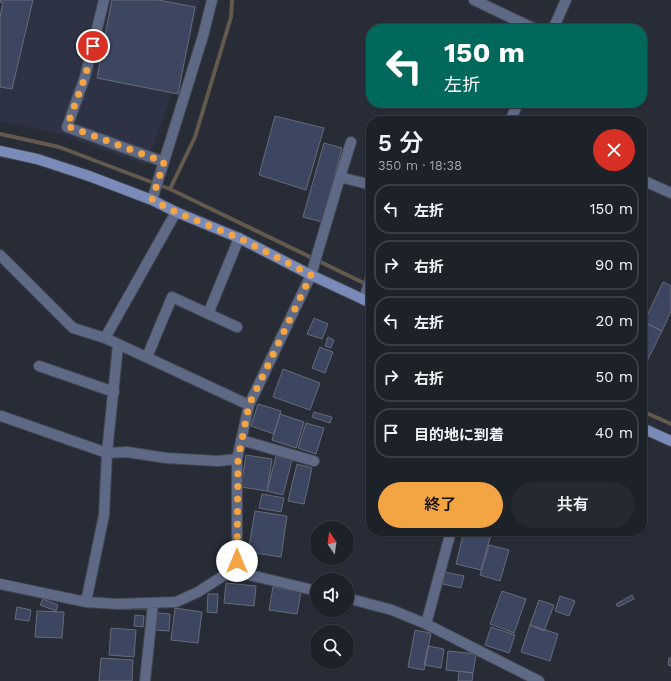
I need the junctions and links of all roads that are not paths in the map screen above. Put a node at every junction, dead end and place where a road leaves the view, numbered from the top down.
1 (104, 0) edge
2 (212, 0) edge
3 (474, 0) edge
4 (566, 0) edge
5 (524, 24) edge
6 (555, 24) edge
7 (351, 142) dead end
8 (0, 151) edge
9 (164, 162) junction
10 (340, 177) junction
11 (647, 182) edge
12 (366, 184) edge
13 (671, 193) edge
14 (152, 200) junction
15 (176, 212) junction
16 (239, 238) junction
17 (0, 255) edge
18 (311, 275) junction
19 (366, 301) edge
20 (208, 314) junction
21 (237, 327) dead end
22 (105, 338) junction
23 (118, 345) junction
24 (147, 357) junction
25 (39, 366) dead end
26 (114, 392) junction
27 (249, 405) junction
28 (0, 416) edge
29 (647, 430) edge
30 (241, 440) junction
31 (671, 441) edge
32 (107, 453) junction
33 (238, 459) junction
34 (314, 461) dead end
35 (450, 536) edge
36 (237, 572) junction
37 (0, 584) edge
38 (310, 589) edge
39 (354, 600) edge
40 (86, 602) junction
41 (153, 604) junction
42 (426, 624) junction
43 (145, 681) edge
44 (539, 681) edge

1 - 9 street
2 - 9 street
3 - 5 street
4 - 6 street
7 - 10 street
8 - 14 street
9 - 14 street
10 - 12 street
10 - 18 street
11 - 13 street
14 - 15 street
15 - 16 street
15 - 22 street
16 - 18 street
16 - 20 street
17 - 22 street
18 - 19 street
18 - 27 street
20 - 21 street
20 - 24 street
22 - 23 street
23 - 24 street
23 - 26 street
24 - 27 street
25 - 26 street
26 - 32 street
27 - 30 street
28 - 32 street
29 - 31 street
30 - 33 street
30 - 34 street
32 - 33 street
32 - 40 street
33 - 36 street
35 - 42 street
36 - 38 street
36 - 41 street
37 - 40 street
39 - 42 street
40 - 41 street
41 - 43 street
42 - 44 street

